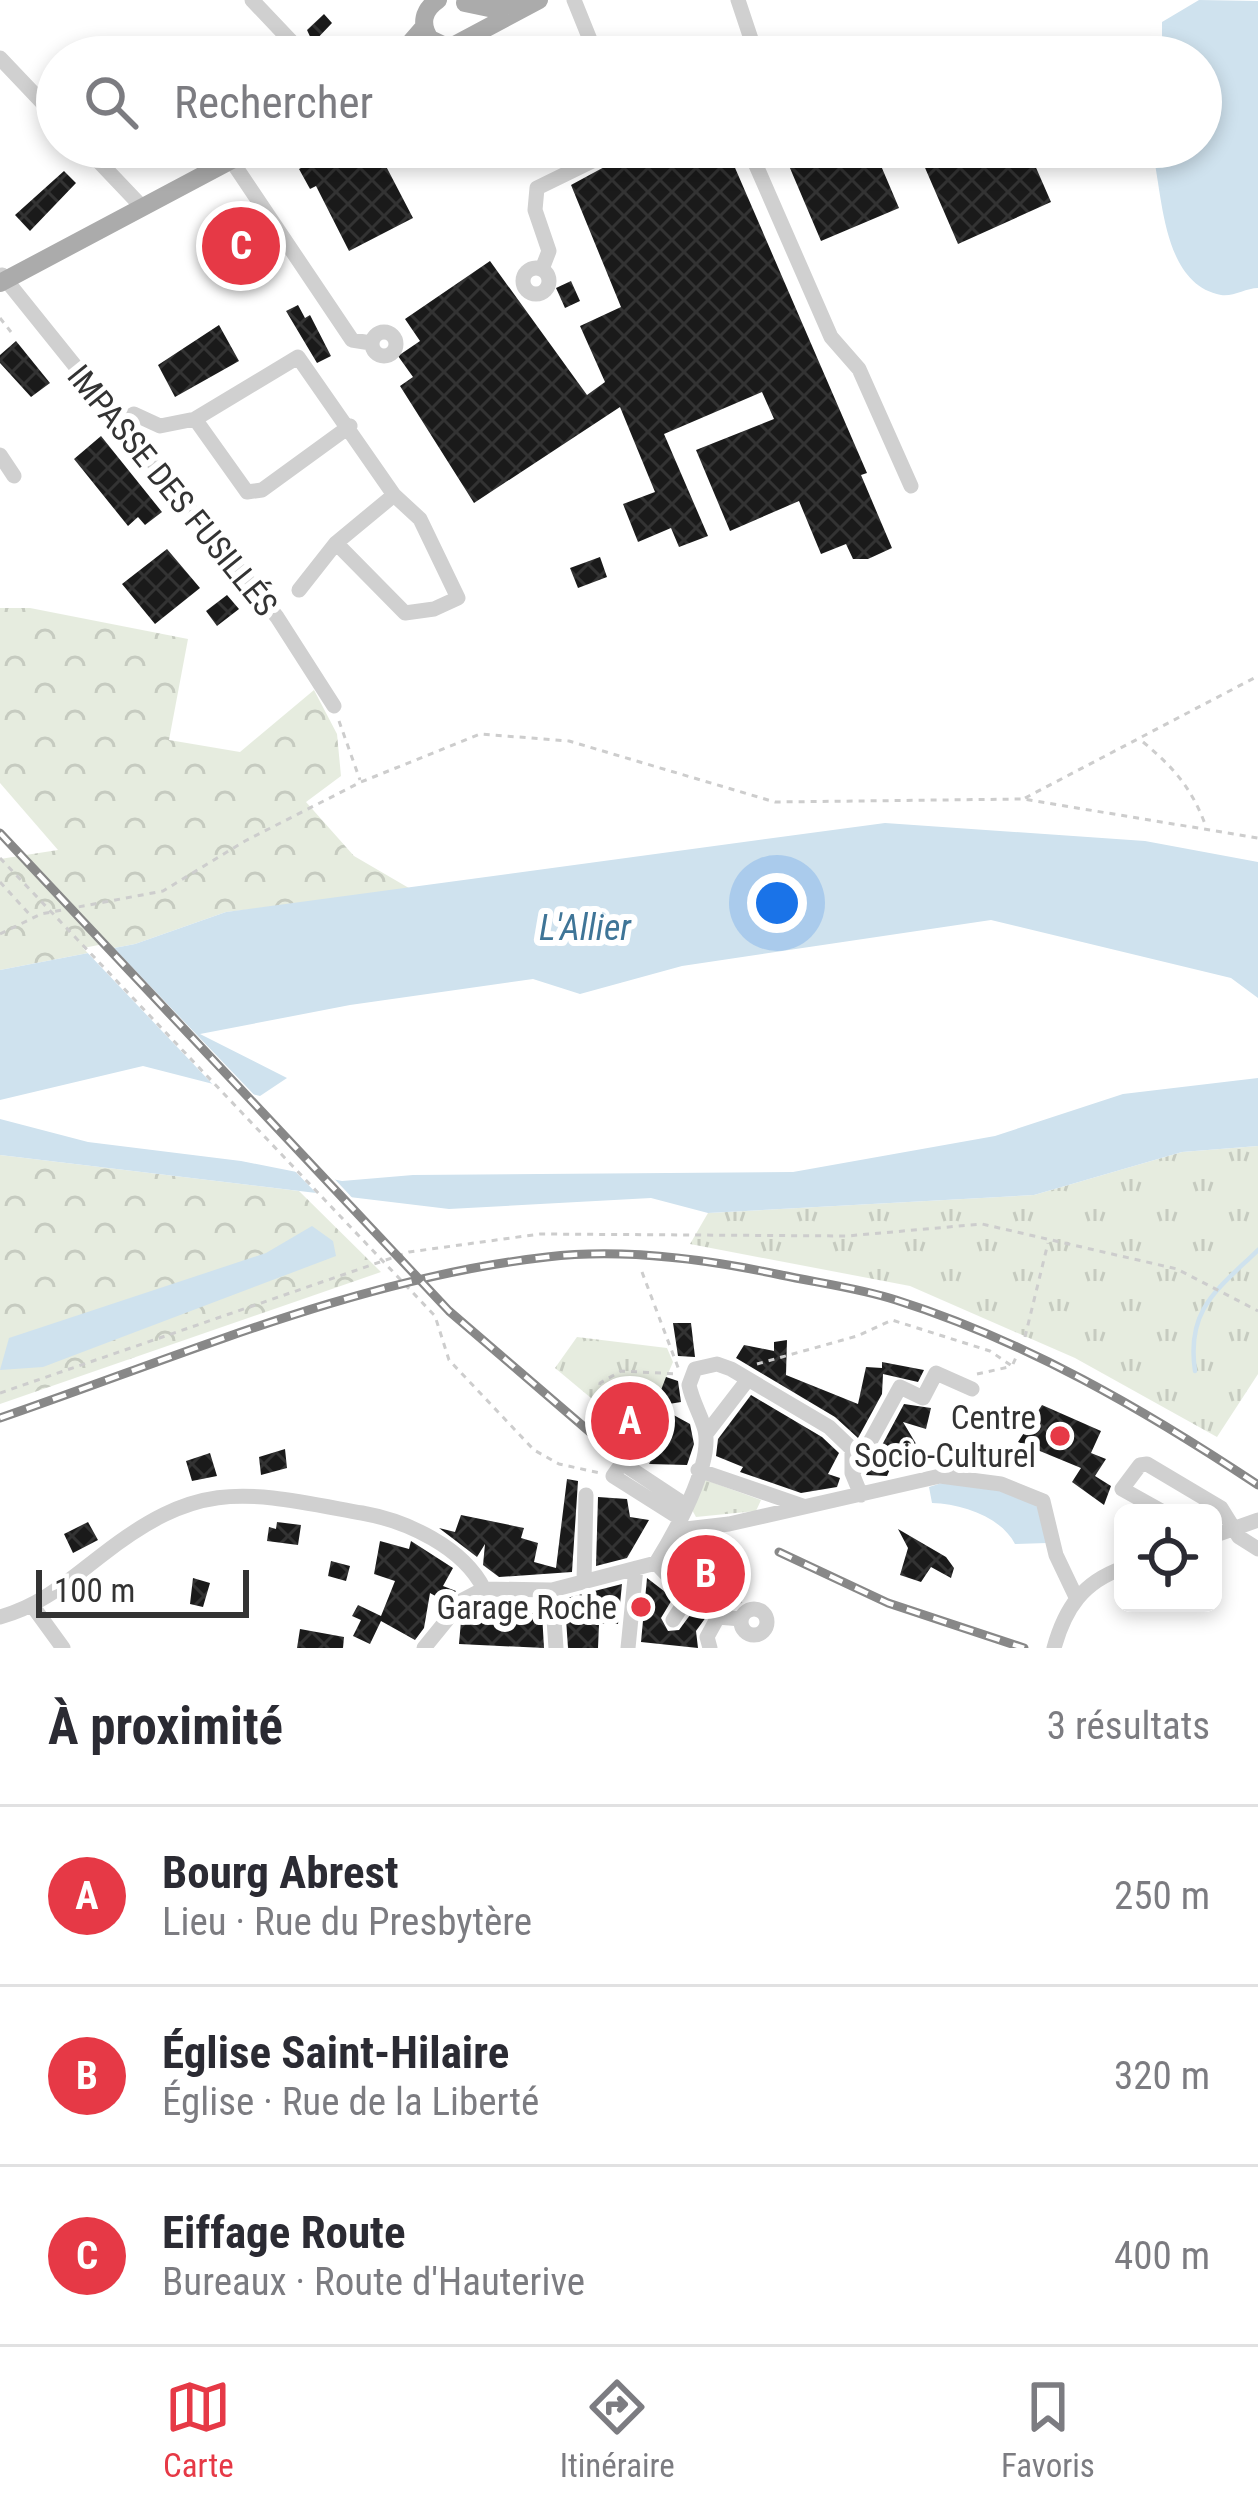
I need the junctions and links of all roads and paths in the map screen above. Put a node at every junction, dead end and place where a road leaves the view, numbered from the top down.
1 (252, 0) edge
2 (535, 0) edge
3 (574, 0) edge
4 (739, 0) edge
5 (433, 2) edge
6 (463, 2) edge
7 (424, 27) junction
8 (286, 36) edge
9 (416, 36) edge
10 (433, 36) edge
11 (469, 36) edge
12 (473, 36) edge
13 (589, 36) edge
14 (750, 36) edge
15 (0, 58) edge
16 (36, 96) edge
17 (105, 168) edge
18 (216, 168) edge
19 (237, 168) edge
20 (251, 168) edge
21 (578, 168) edge
22 (757, 168) edge
23 (249, 183) junction
24 (142, 208) junction
25 (542, 269) dead end
26 (2, 279) edge
27 (0, 318) edge
28 (11, 332) dead end
29 (371, 344) dead end
30 (195, 419) junction
31 (121, 422) junction
32 (350, 426) junction
33 (0, 454) edge
34 (14, 476) dead end
35 (911, 486) dead end
36 (394, 495) junction
37 (336, 542) junction
38 (299, 590) dead end
39 (1258, 676) edge
40 (334, 706) joint
41 (1142, 741) junction
42 (361, 782) junction
43 (1023, 799) junction
44 (1205, 826) junction
45 (1258, 838) edge
46 (0, 858) edge
47 (0, 882) edge
48 (33, 917) junction
49 (0, 934) edge
50 (1048, 1241) junction
51 (642, 1272) dead end
52 (1258, 1311) edge
53 (1025, 1337) dead end
54 (1017, 1355) dead end
55 (1012, 1366) junction
56 (685, 1375) junction
57 (952, 1380) junction
58 (746, 1382) junction
59 (973, 1389) dead end
60 (0, 1393) edge
61 (706, 1434) junction
62 (617, 1469) junction
63 (698, 1470) junction
64 (852, 1473) junction
65 (861, 1495) junction
66 (586, 1496) dead end
67 (1149, 1504) edge
68 (1214, 1504) edge
69 (806, 1507) junction
70 (1222, 1510) edge
71 (682, 1518) junction
72 (1258, 1520) edge
73 (729, 1525) junction
74 (1233, 1529) junction
75 (1222, 1533) edge
76 (1258, 1549) edge
77 (656, 1563) junction
78 (637, 1568) junction
79 (1114, 1571) edge
80 (584, 1581) junction
81 (484, 1589) junction
82 (552, 1590) junction
83 (1076, 1597) junction
84 (34, 1608) junction
85 (743, 1616) junction
86 (0, 1617) edge
87 (673, 1620) dead end
88 (767, 1622) junction
89 (1056, 1641) edge
90 (759, 1642) edge
91 (63, 1648) edge
92 (424, 1648) edge
93 (556, 1648) edge
94 (628, 1648) edge
95 (710, 1648) edge
96 (773, 1648) edge

1 - 8 street
2 - 6 main road
2 - 12 main road
3 - 13 street
4 - 14 street
5 - 7 main road
6 - 11 main road
7 - 9 main road
7 - 10 main road
15 - 16 street
17 - 24 street
18 - 24 main road
19 - 23 street
20 - 23 street
21 - 25 street
22 - 35 street
23 - 29 street
24 - 26 main road
26 - 31 street, IMPASSE DES FUSILLÉS
27 - 28 path
30 - 31 street
30 - 32 street
30 - 32 street
31 - 40 street, IMPASSE DES FUSILLÉS
32 - 36 street
33 - 34 street
36 - 37 street
36 - 37 street
37 - 38 street
39 - 41 path
40 - 42 path
41 - 43 path
41 - 44 path
42 - 43 path
42 - 48 path
43 - 44 path
44 - 45 path
46 - 62 path
47 - 48 path
48 - 49 path
50 - 52 path
50 - 53 path
50 - 60 path
51 - 56 path
54 - 55 path
55 - 57 path
55 - 58 path
56 - 58 street
56 - 61 street
56 - 62 path
57 - 59 street
57 - 64 street
58 - 61 street
58 - 64 street
61 - 63 street
62 - 71 street
63 - 69 street
63 - 71 street
64 - 65 street
65 - 69 street
65 - 83 street
66 - 80 street
67 - 68 street
69 - 73 street
70 - 74 street
71 - 73 street
71 - 77 street
72 - 74 street
73 - 85 path
74 - 75 street
74 - 76 street
77 - 78 street
77 - 87 street
78 - 80 street
78 - 94 street
79 - 83 street
80 - 82 street
81 - 82 street
81 - 84 street
81 - 92 street
82 - 93 street
83 - 89 street
84 - 86 street
84 - 91 street
85 - 88 street
85 - 90 street
85 - 95 street
88 - 90 street
88 - 96 street

